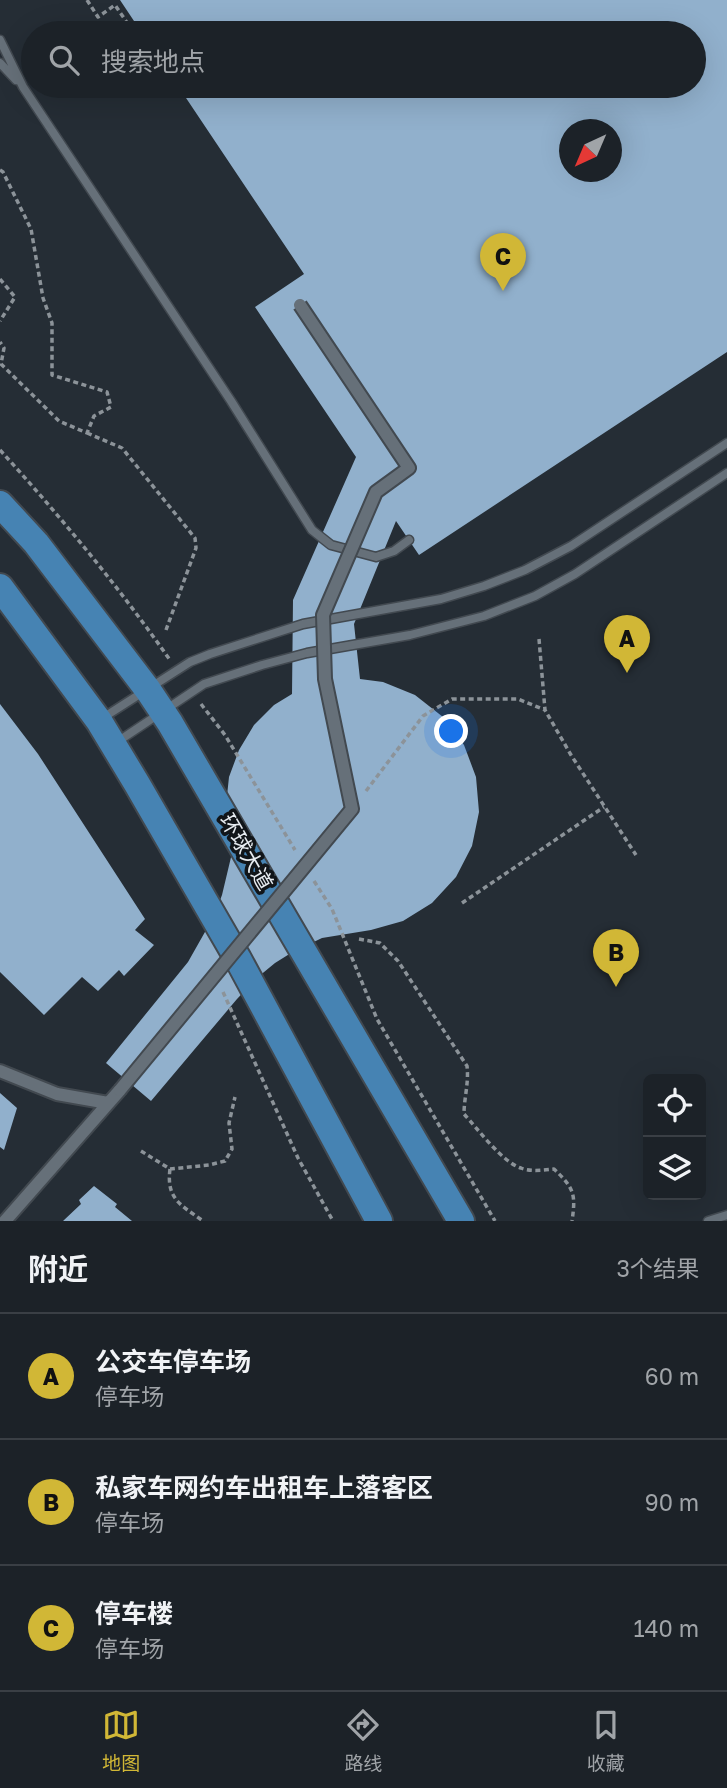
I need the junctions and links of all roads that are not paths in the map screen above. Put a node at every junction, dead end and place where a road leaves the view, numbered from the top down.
1 (0, 40) edge
2 (0, 64) edge
3 (21, 83) edge
4 (21, 85) edge
5 (30, 98) edge
6 (300, 305) dead end
7 (727, 443) edge
8 (727, 473) edge
9 (0, 503) edge
10 (409, 540) dead end
11 (0, 587) edge
12 (148, 691) junction
13 (163, 713) junction
14 (99, 721) junction
15 (113, 744) junction
16 (0, 1071) edge
17 (107, 1103) junction
18 (727, 1215) edge
19 (5, 1221) edge
20 (379, 1221) edge
21 (461, 1221) edge
22 (708, 1221) edge

1 - 3 lane
2 - 4 lane
5 - 10 lane
6 - 17 street, bridge
7 - 12 lane
8 - 13 lane
9 - 12 main road, 环球大道
11 - 14 main road
12 - 13 main road, 环球大道
12 - 14 lane
13 - 15 lane
13 - 21 main road, 环球大道
14 - 15 main road
15 - 20 main road
16 - 17 street
17 - 19 street
18 - 22 lane

